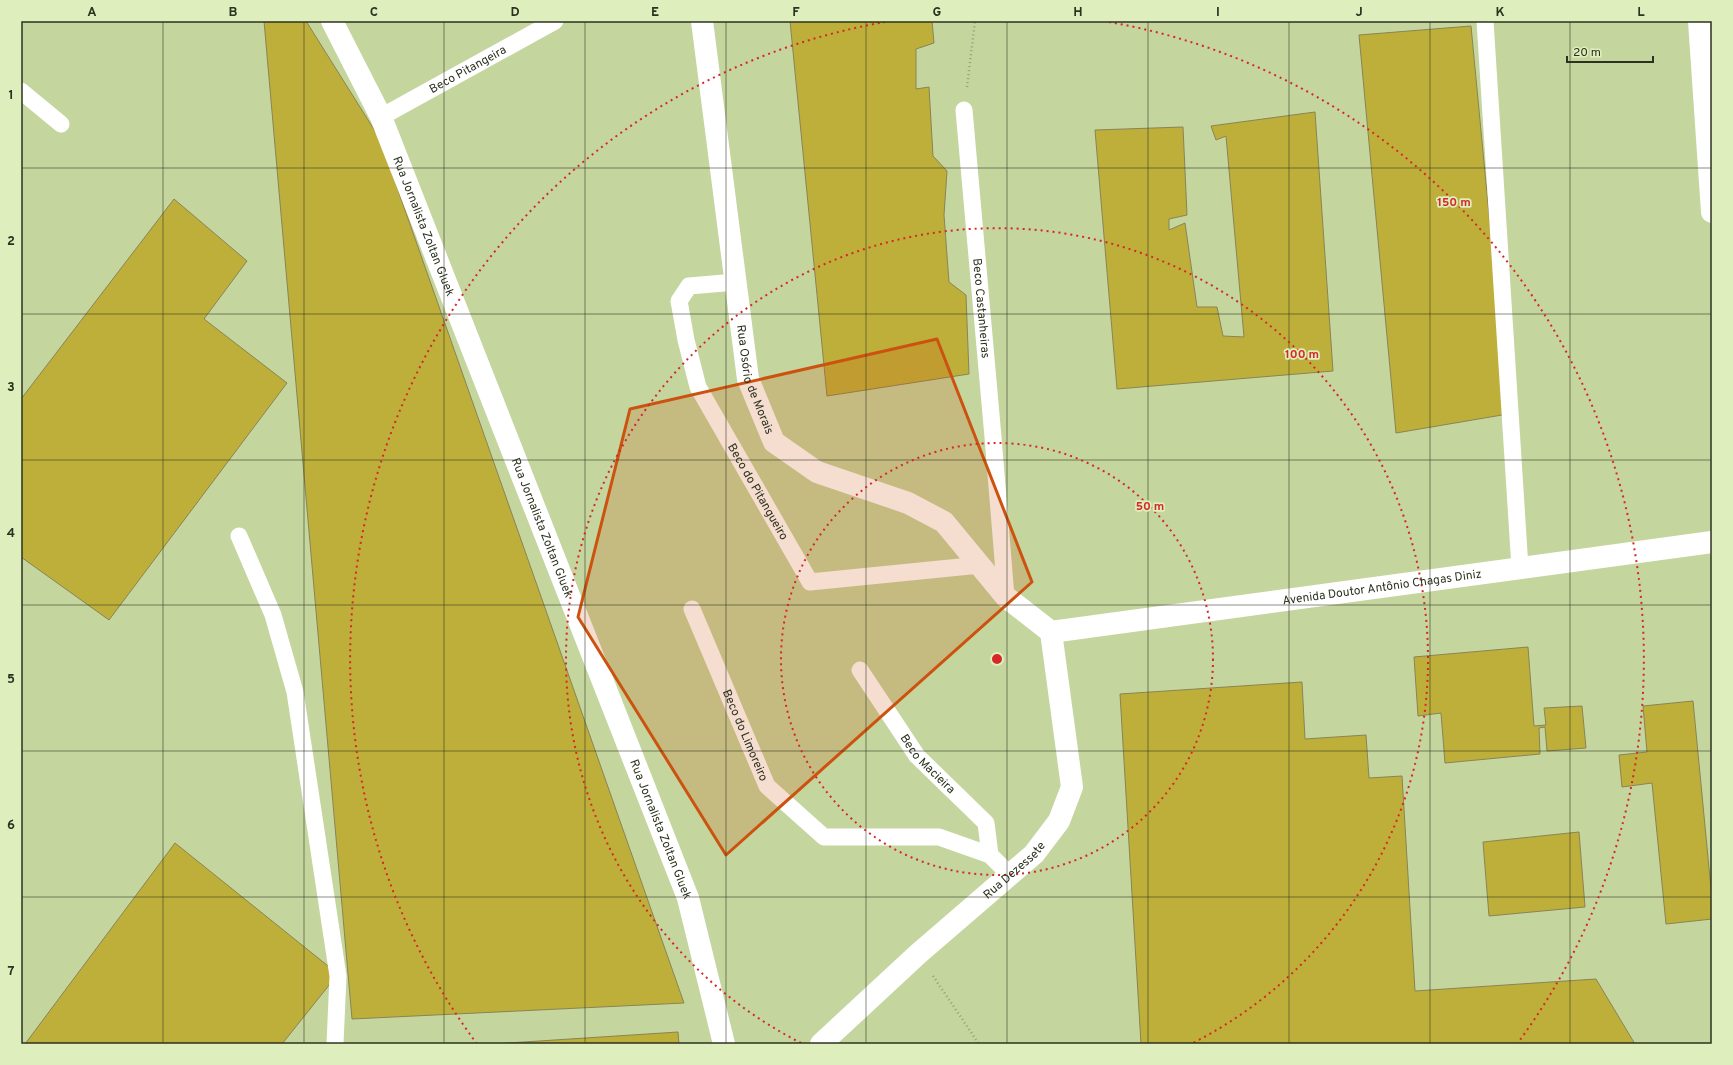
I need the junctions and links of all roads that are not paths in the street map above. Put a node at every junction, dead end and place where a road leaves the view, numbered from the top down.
1 (332, 21) edge
2 (555, 21) edge
3 (702, 21) edge
4 (1485, 21) edge
5 (1699, 21) edge
6 (21, 91) edge
7 (964, 110) road end
8 (381, 117) junction
9 (60, 124) dead end
10 (1712, 212) edge
11 (736, 282) junction
12 (239, 536) dead end
13 (1712, 542) edge
14 (980, 565) junction
15 (1520, 568) junction
16 (1006, 597) junction
17 (692, 609) dead end
18 (1051, 632) junction
19 (860, 670) dead end
20 (990, 854) junction
21 (1010, 875) junction
22 (335, 1044) edge
23 (724, 1044) edge
24 (821, 1044) edge

1 - 8 street, Rua Jornalista Zoltan Gluek
2 - 8 lane, Beco Pitangeira
3 - 11 street, Rua Osório de Morais
4 - 15 lane
5 - 10 street
6 - 9 lane
7 - 16 lane, Beco Castanheiras
8 - 23 street, Rua Jornalista Zoltan Gluek
11 - 14 street, Rua Osório de Morais
11 - 14 lane, Beco do Pitangueiro
12 - 22 lane
13 - 15 street, Avenida Doutor Antônio Chagas Diniz
14 - 16 street, Rua Osório de Morais
15 - 18 street, Avenida Doutor Antônio Chagas Diniz
16 - 18 street, Rua Osório de Morais
17 - 20 lane, Beco do Limoreiro
18 - 21 street, Rua Dezessete
19 - 20 lane, Beco Macieira
20 - 21 lane, Beco do Limoreiro
21 - 24 street, Rua Dezessete

